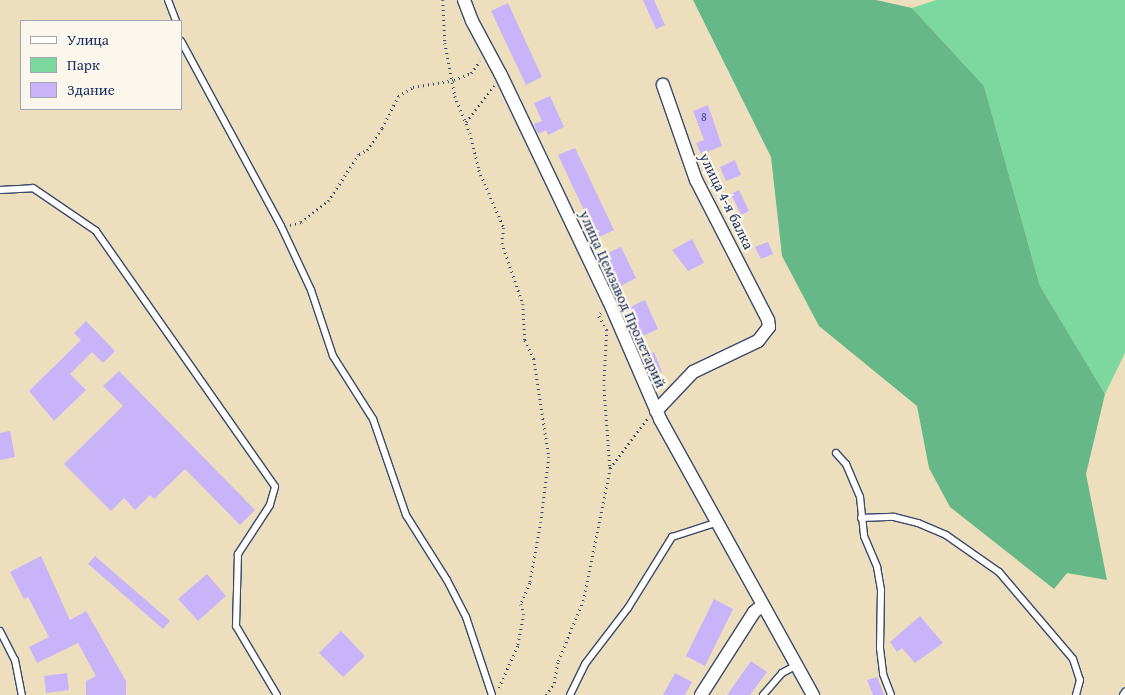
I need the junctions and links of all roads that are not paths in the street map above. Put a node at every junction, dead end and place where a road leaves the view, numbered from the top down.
1 (168, 0) edge
2 (464, 0) edge
3 (176, 20) edge
4 (182, 43) edge
5 (662, 85) dead end
6 (0, 190) edge
7 (656, 410) junction
8 (836, 453) dead end
9 (861, 518) junction
10 (715, 523) junction
11 (763, 605) junction
12 (0, 631) edge
13 (798, 665) junction
14 (495, 694) edge
15 (22, 695) edge
16 (277, 695) edge
17 (570, 695) edge
18 (701, 695) edge
19 (763, 695) edge
20 (813, 695) edge
21 (891, 695) edge
22 (1076, 695) edge

1 - 3 lane
2 - 7 street, улица Цемзавод Пролетарий
4 - 14 lane
5 - 7 street, улица 4-я балка
6 - 16 lane
7 - 10 street, улица Цемзавод Пролетарий
8 - 9 lane
9 - 21 lane
9 - 22 lane
10 - 11 street, улица Цемзавод Пролетарий
10 - 17 lane
11 - 13 street, улица Цемзавод Пролетарий
11 - 18 street
12 - 15 lane
13 - 19 lane
13 - 20 street, улица Цемзавод Пролетарий

